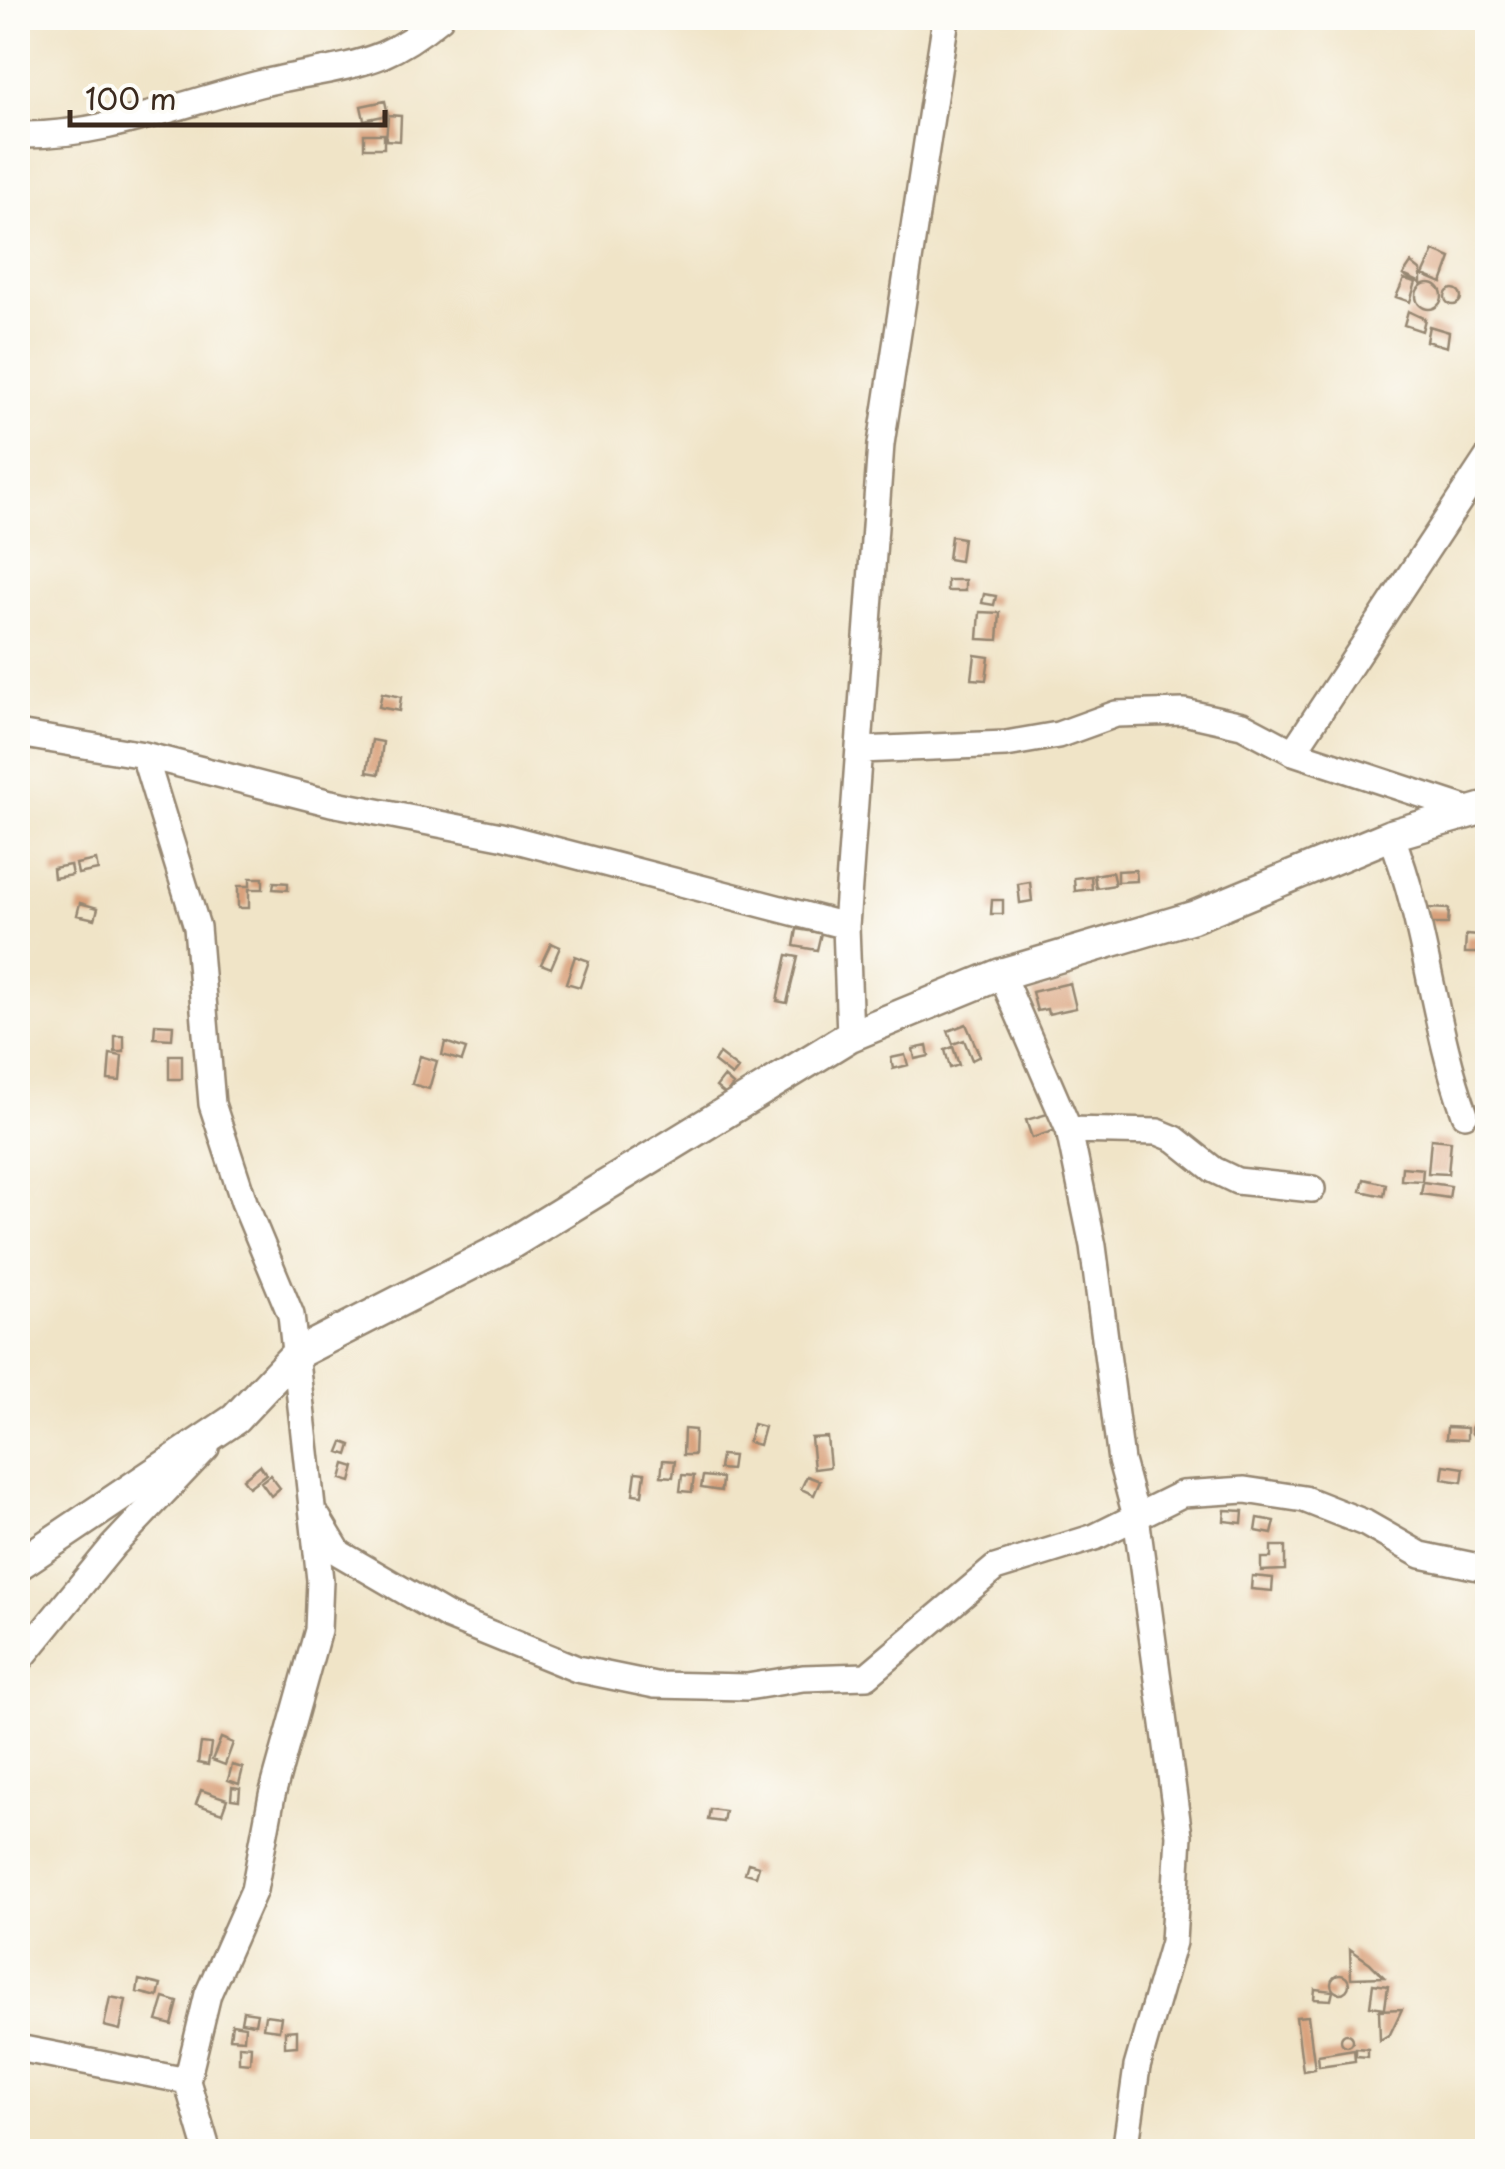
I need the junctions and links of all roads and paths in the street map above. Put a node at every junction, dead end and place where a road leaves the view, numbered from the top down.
1 (440, 18) edge
2 (946, 18) edge
3 (18, 135) edge
4 (1488, 457) edge
5 (1488, 489) edge
6 (1459, 497) junction
7 (18, 734) edge
8 (860, 750) junction
9 (1293, 752) junction
10 (144, 755) junction
11 (1480, 809) edge
12 (1391, 836) junction
13 (846, 926) junction
14 (1002, 974) junction
15 (850, 1036) junction
16 (1465, 1114) dead end
17 (1069, 1130) junction
18 (1312, 1189) dead end
19 (296, 1354) junction
20 (234, 1418) junction
21 (313, 1511) junction
22 (1136, 1516) junction
23 (18, 1564) edge
24 (1488, 1569) edge
25 (18, 1662) edge
26 (18, 2048) edge
27 (188, 2081) junction
28 (208, 2152) edge
29 (1125, 2152) edge

1 - 3 street
2 - 8 street
4 - 6 street
5 - 6 street
6 - 9 street
7 - 10 street
8 - 9 street
8 - 13 street
9 - 11 street
10 - 13 street
10 - 19 street
11 - 12 street
12 - 14 street
12 - 16 street
13 - 15 street
14 - 15 street
14 - 17 street
15 - 19 street
17 - 18 street
17 - 22 street
19 - 20 street
19 - 21 street
20 - 23 street
20 - 25 street
21 - 22 street
21 - 27 street
22 - 24 street
22 - 29 street
26 - 27 street
27 - 28 street

